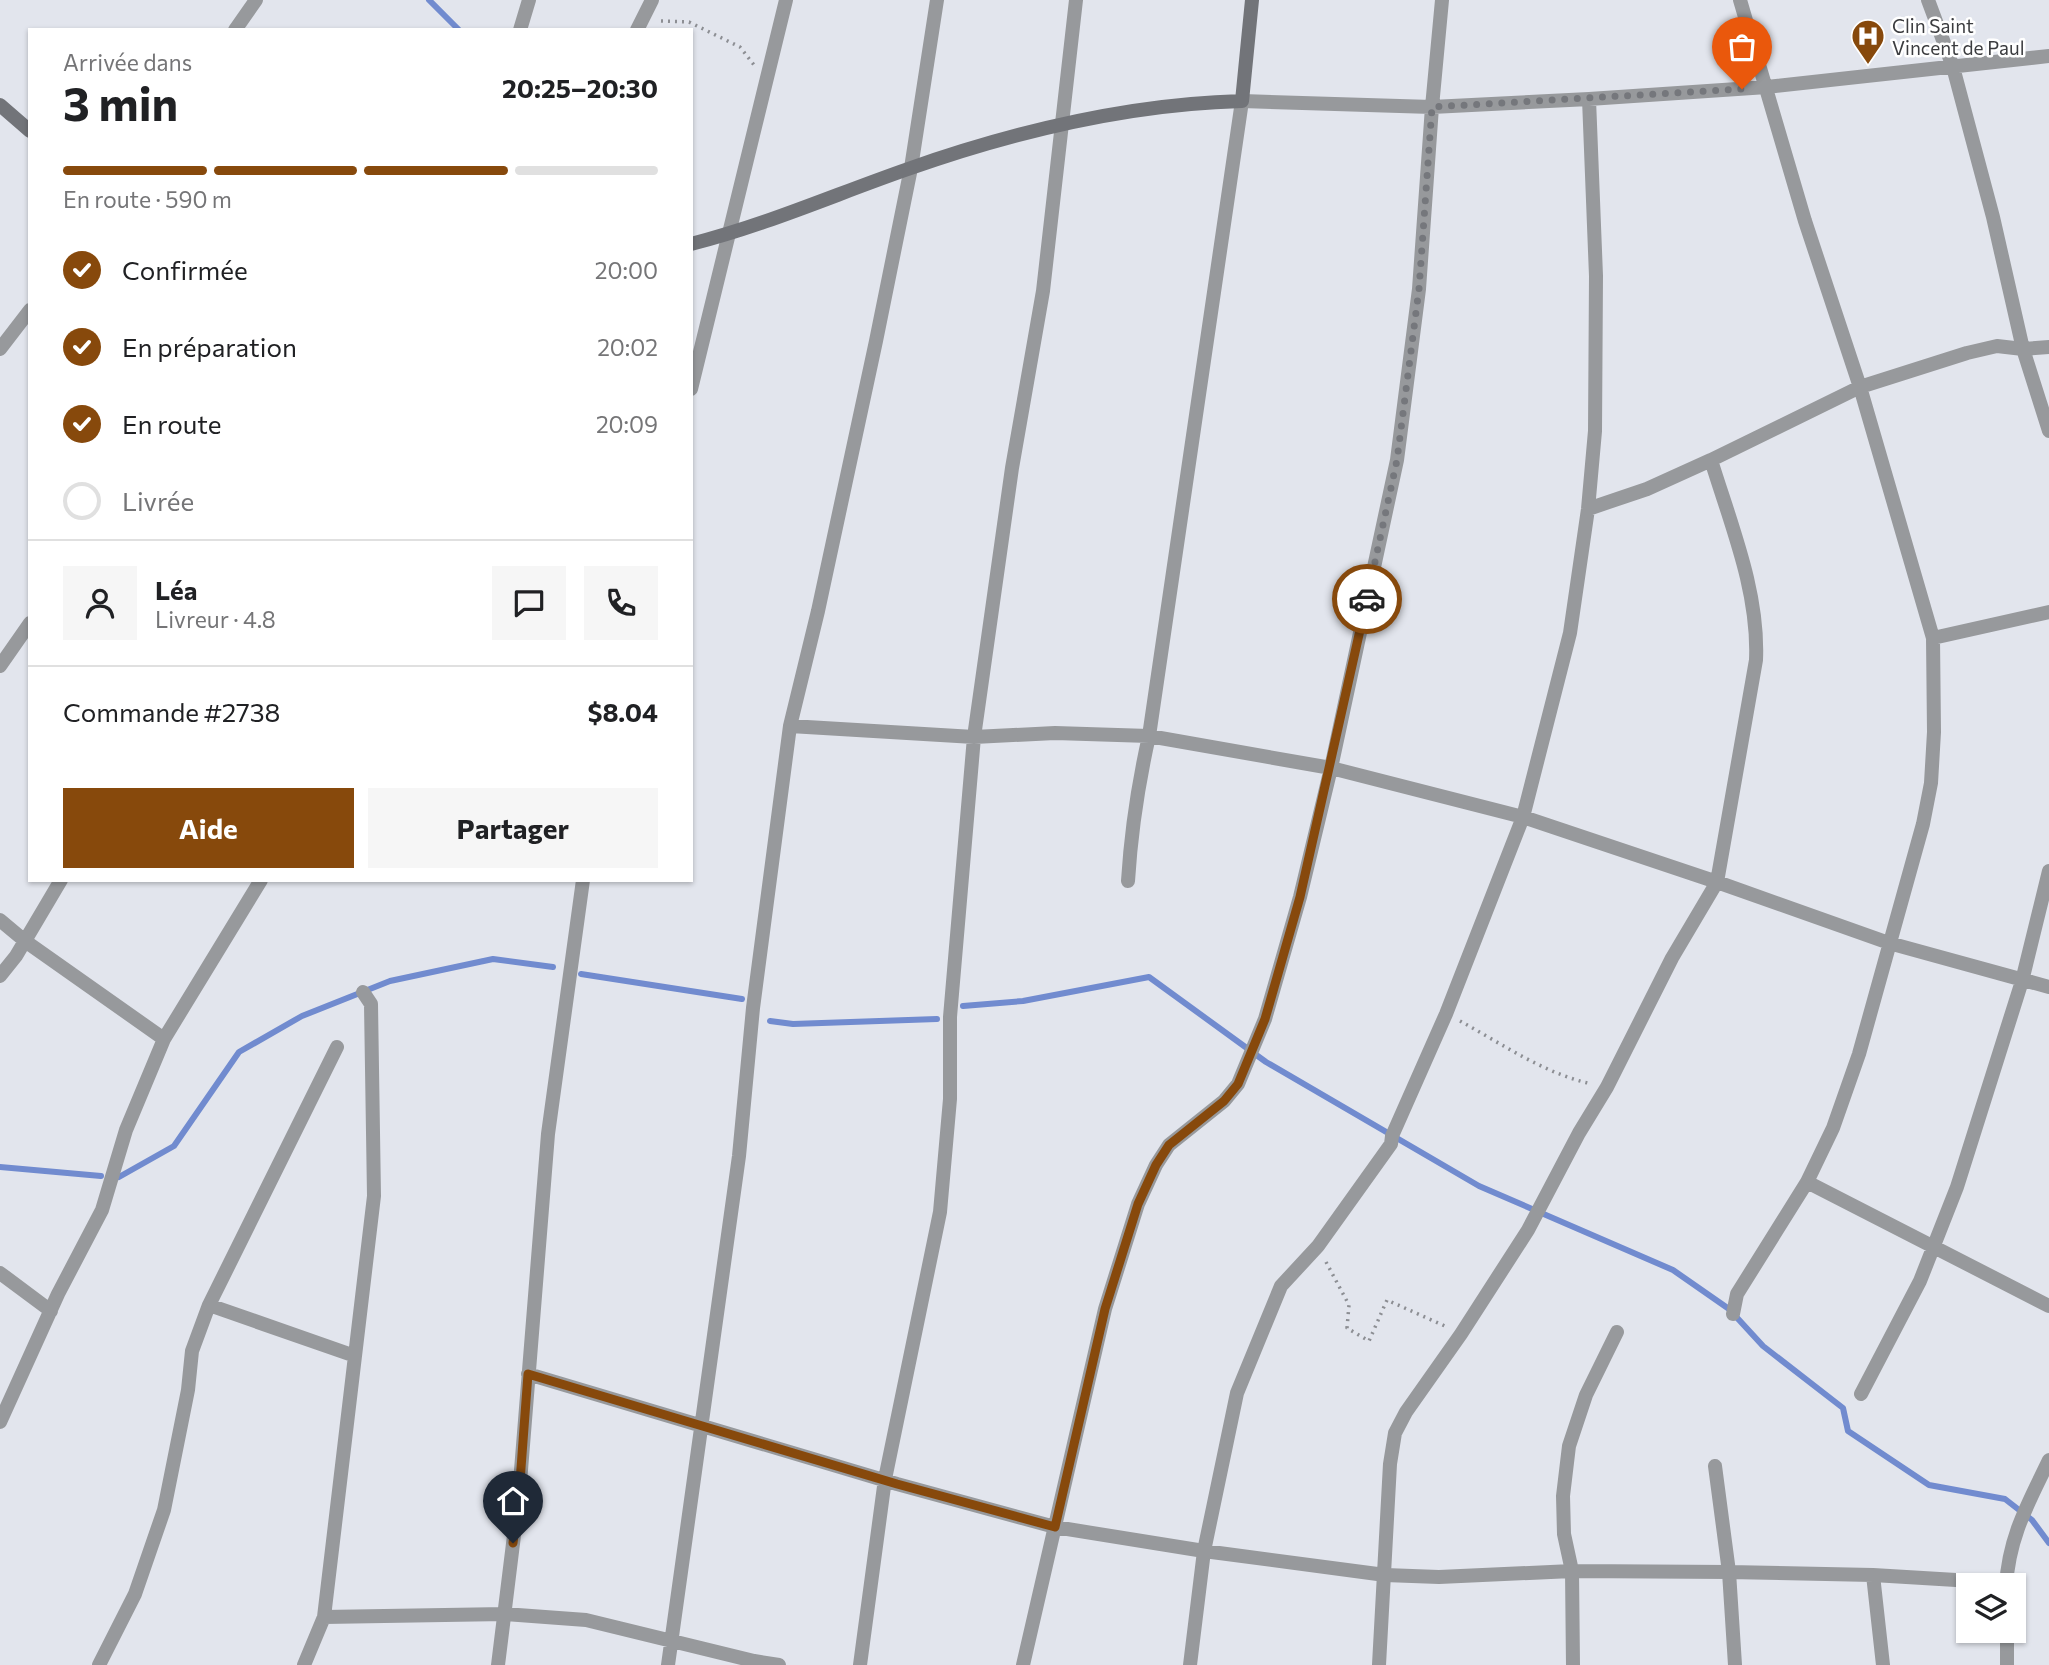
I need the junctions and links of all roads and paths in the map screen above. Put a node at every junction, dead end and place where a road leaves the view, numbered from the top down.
1 (256, 0) edge
2 (529, 0) edge
3 (652, 0) edge
4 (786, 0) edge
5 (937, 0) edge
6 (1076, 0) edge
7 (1252, 0) edge
8 (1442, 0) edge
9 (1740, 0) edge
10 (1928, 0) edge
11 (639, 25) edge
12 (236, 28) edge
13 (521, 28) edge
14 (2049, 56) edge
15 (1953, 67) junction
16 (766, 80) junction
17 (1767, 88) junction
18 (1589, 99) junction
19 (1242, 101) junction
20 (0, 105) edge
21 (1432, 107) junction
22 (1060, 123) junction
23 (28, 129) edge
24 (911, 168) junction
25 (728, 234) junction
26 (693, 243) edge
27 (28, 313) edge
28 (2049, 347) edge
29 (0, 349) edge
30 (2023, 349) junction
31 (693, 381) edge
32 (1860, 387) junction
33 (2049, 431) edge
34 (1711, 460) junction
35 (1588, 509) junction
36 (2049, 612) edge
37 (28, 626) edge
38 (1933, 638) junction
39 (0, 666) edge
40 (790, 726) junction
41 (1149, 736) junction
42 (974, 737) junction
43 (1331, 768) junction
44 (1523, 817) junction
45 (2049, 871) edge
46 (1128, 881) dead end
47 (1717, 881) junction
48 (60, 882) edge
49 (260, 882) edge
50 (583, 882) edge
51 (0, 920) edge
52 (25, 940) junction
53 (1889, 943) junction
54 (0, 976) edge
55 (2022, 981) junction
56 (2049, 987) edge
57 (363, 992) dead end
58 (1446, 1014) junction
59 (164, 1040) junction
60 (337, 1047) dead end
61 (1607, 1087) junction
62 (1807, 1182) junction
63 (1318, 1246) junction
64 (1933, 1248) junction
65 (0, 1273) edge
66 (209, 1305) junction
67 (2049, 1306) edge
68 (51, 1311) junction
69 (1733, 1314) dead end
70 (1617, 1332) dead end
71 (1461, 1334) junction
72 (355, 1356) junction
73 (528, 1374) junction
74 (1861, 1394) dead end
75 (0, 1422) edge
76 (701, 1425) junction
77 (2049, 1460) edge
78 (1715, 1466) dead end
79 (885, 1479) junction
80 (1055, 1527) junction
81 (1204, 1551) junction
82 (1572, 1571) junction
83 (1729, 1572) junction
84 (2008, 1573) edge
85 (1385, 1575) junction
86 (1873, 1575) junction
87 (1956, 1581) edge
88 (505, 1614) junction
89 (324, 1617) junction
90 (673, 1641) junction
91 (2007, 1643) edge
92 (99, 1665) edge
93 (304, 1665) edge
94 (498, 1665) edge
95 (668, 1665) edge
96 (779, 1665) edge
97 (860, 1665) edge
98 (1023, 1665) edge
99 (1190, 1665) edge
100 (1379, 1665) edge
101 (1573, 1665) edge
102 (1735, 1665) edge
103 (1884, 1665) edge
104 (2007, 1665) edge

1 - 12 street
2 - 13 street
3 - 11 street
4 - 16 street
5 - 24 street
6 - 22 street
7 - 19 street
8 - 21 street
9 - 17 street
10 - 15 street
11 - 16 path
14 - 15 street
15 - 17 street
15 - 30 street
16 - 25 street
17 - 18 street
17 - 32 street
18 - 21 street
18 - 35 street
19 - 21 street
19 - 22 street
19 - 41 street
20 - 23 street
21 - 43 street
22 - 24 street
22 - 42 street
24 - 25 street
24 - 40 street
25 - 26 street
25 - 31 street
27 - 29 street
28 - 30 street
30 - 32 street
30 - 33 street
32 - 34 street
32 - 38 street
34 - 35 street
34 - 47 street
35 - 44 street
36 - 38 street
37 - 39 street
38 - 53 street
40 - 42 street
40 - 76 street
41 - 42 street
41 - 43 street
41 - 46 street
42 - 79 street
43 - 44 street
43 - 80 street
44 - 47 street
44 - 58 street
45 - 55 street
47 - 53 street
47 - 61 street
48 - 52 street
49 - 59 street
50 - 73 street
51 - 52 street
52 - 54 street
52 - 59 street
53 - 55 street
53 - 62 street
55 - 56 street
55 - 64 street
57 - 72 street
58 - 61 path
58 - 63 street
59 - 68 street
60 - 66 street
61 - 71 street
62 - 64 street
62 - 69 street
63 - 71 path
63 - 81 street
64 - 67 street
64 - 74 street
65 - 68 street
66 - 72 street
66 - 92 street
68 - 75 street
70 - 82 street
71 - 85 street
72 - 89 street
73 - 76 street
73 - 88 street
76 - 79 street
76 - 90 street
77 - 84 street
78 - 83 street
79 - 80 street
79 - 97 street
80 - 81 street
80 - 98 street
81 - 85 street
81 - 99 street
82 - 83 street
82 - 85 street
82 - 101 street
83 - 86 street
83 - 102 street
85 - 100 street
86 - 87 street
86 - 103 street
88 - 89 street
88 - 90 street
88 - 94 street
89 - 93 street
90 - 95 street
90 - 96 street
91 - 104 street

